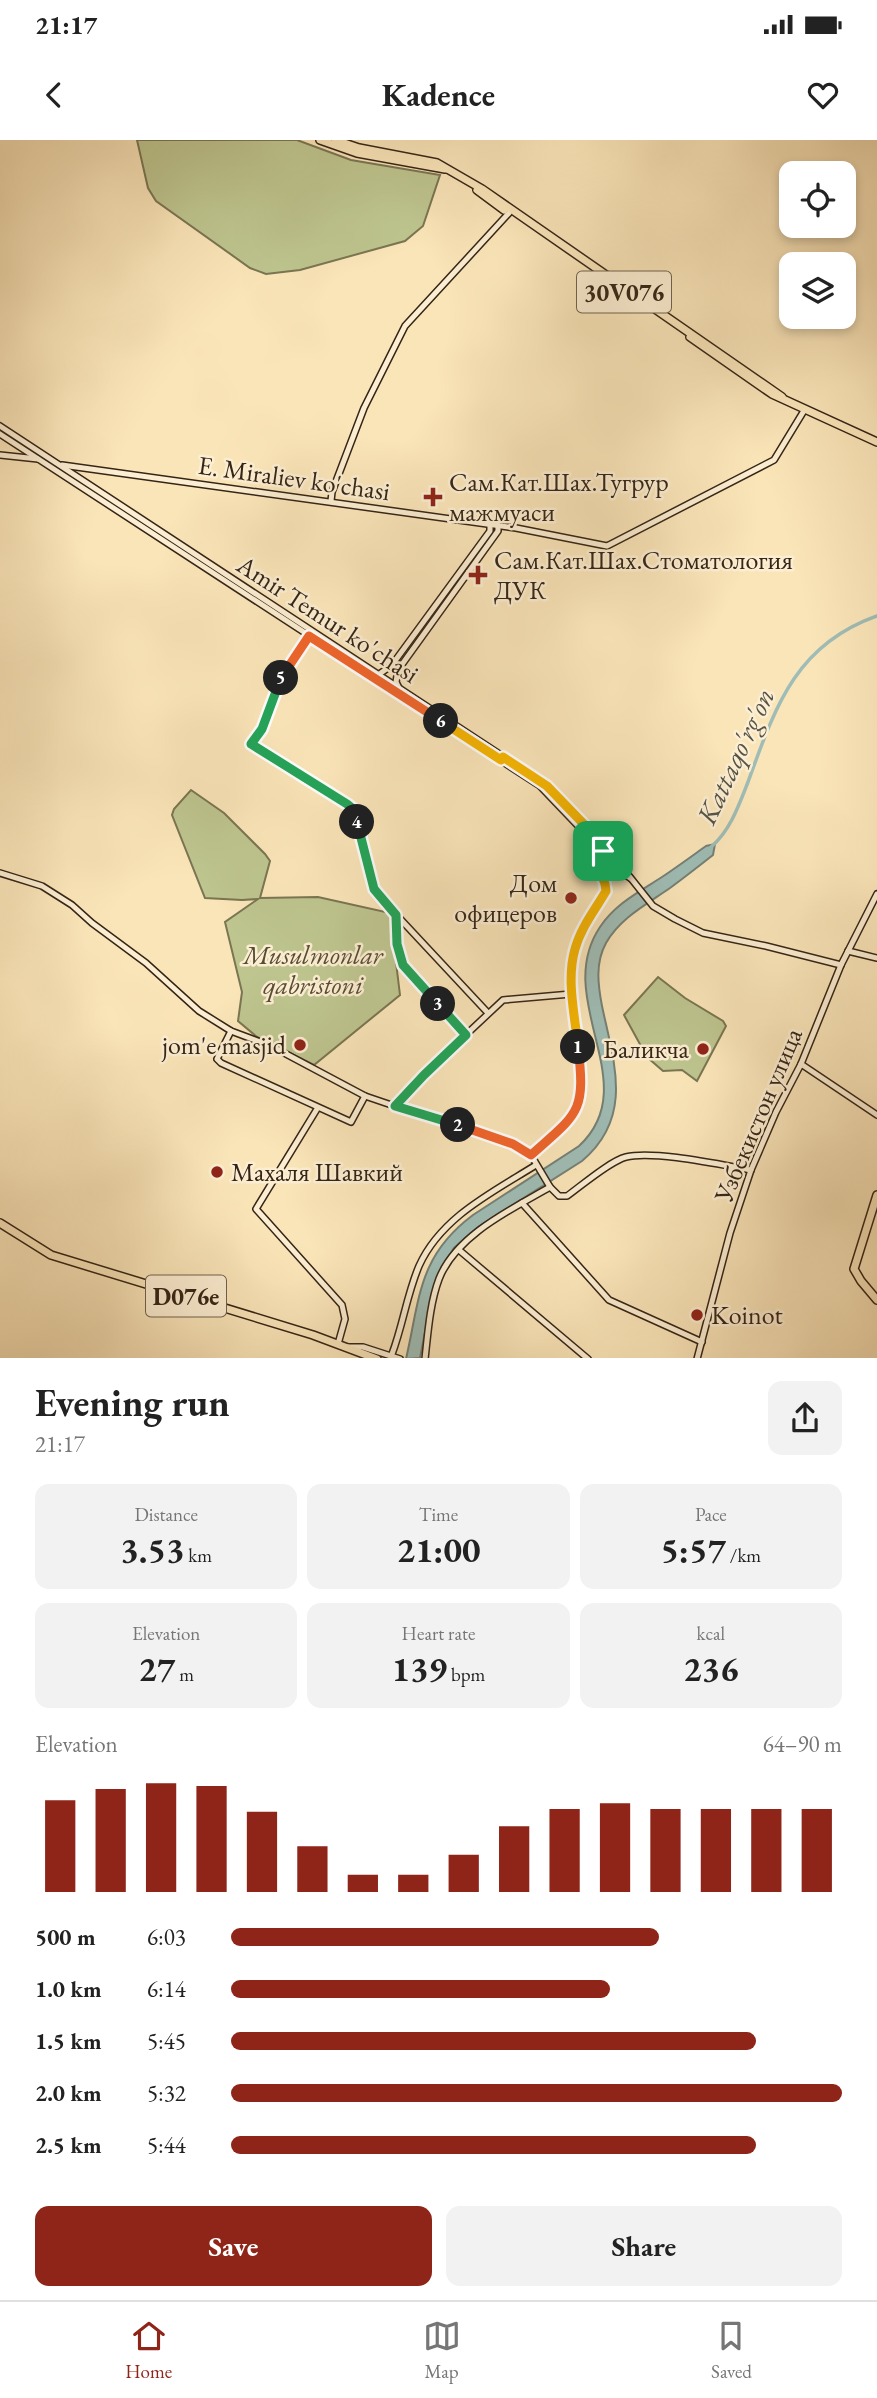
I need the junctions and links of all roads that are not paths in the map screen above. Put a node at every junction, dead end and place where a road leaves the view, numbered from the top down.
1 (320, 140) edge
2 (335, 140) edge
3 (446, 170) junction
4 (469, 182) junction
5 (509, 213) junction
6 (782, 397) junction
7 (805, 409) junction
8 (0, 426) edge
9 (4, 434) edge
10 (877, 442) edge
11 (21, 448) junction
12 (0, 455) edge
13 (14, 457) junction
14 (38, 458) junction
15 (59, 465) junction
16 (331, 501) junction
17 (490, 524) junction
18 (498, 525) junction
19 (310, 633) junction
20 (377, 677) junction
21 (399, 688) junction
22 (502, 758) junction
23 (605, 849) junction
24 (0, 873) edge
25 (877, 894) edge
26 (396, 915) junction
27 (848, 951) junction
28 (877, 958) edge
29 (841, 965) junction
30 (572, 994) junction
31 (488, 1013) junction
32 (231, 1031) junction
33 (466, 1035) junction
34 (800, 1064) junction
35 (365, 1096) junction
36 (395, 1106) junction
37 (317, 1109) junction
38 (877, 1115) edge
39 (531, 1155) junction
40 (538, 1167) junction
41 (751, 1170) junction
42 (549, 1186) junction
43 (877, 1195) edge
44 (522, 1203) junction
45 (0, 1223) edge
46 (459, 1250) junction
47 (877, 1300) edge
48 (702, 1342) junction
49 (341, 1345) junction
50 (392, 1354) junction
51 (374, 1358) edge
52 (398, 1358) edge
53 (425, 1358) edge
54 (587, 1358) edge
55 (697, 1358) edge

1 - 3 main road, 30V076
2 - 3 main road, 30V076
3 - 4 main road, 30V076
4 - 5 main road, 30V076
4 - 6 main road, 30V076
5 - 6 main road, 30V076
5 - 16 street
6 - 7 main road, 30V076
7 - 10 main road, 30V076
7 - 18 street, E. Miraliev ko'chasi
8 - 9 street, Amir Temur ko'chasi
9 - 11 street, Amir Temur ko'chasi
9 - 15 street, Amir Temur ko'chasi
11 - 13 street
11 - 14 street, Amir Temur ko'chasi
12 - 13 street
13 - 14 street
14 - 19 street, Amir Temur ko'chasi
15 - 16 street, E. Miraliev ko'chasi
15 - 19 street, Amir Temur ko'chasi
16 - 17 street, E. Miraliev ko'chasi
17 - 18 street, E. Miraliev ko'chasi
17 - 20 street
18 - 21 street
19 - 20 street, Amir Temur ko'chasi
19 - 26 street
20 - 21 street, Amir Temur ko'chasi
20 - 22 street, Amir Temur ko'chasi
21 - 22 street, Amir Temur ko'chasi
22 - 23 street, Amir Temur ko'chasi
23 - 29 street, Amir Temur ko'chasi
23 - 30 street
24 - 32 street
25 - 27 street, Узбекистон улица
26 - 31 street
26 - 33 street
27 - 28 street
27 - 29 street, Узбекистон улица
29 - 34 street, Узбекистон улица
30 - 31 street
30 - 39 street
31 - 33 street
32 - 35 street
32 - 37 street
33 - 36 street
34 - 38 street
34 - 41 street, Узбекистон улица
35 - 36 street
35 - 37 street
36 - 39 street
37 - 49 street
39 - 40 street
40 - 42 street
40 - 50 street
41 - 42 street
41 - 48 street, Узбекистон улица
42 - 44 street
43 - 47 main road
44 - 46 street
44 - 48 street
45 - 49 main road, D076e
46 - 53 street
46 - 54 street
48 - 55 street, Узбекистон улица
49 - 50 street
49 - 51 main road, D076e
50 - 52 street

